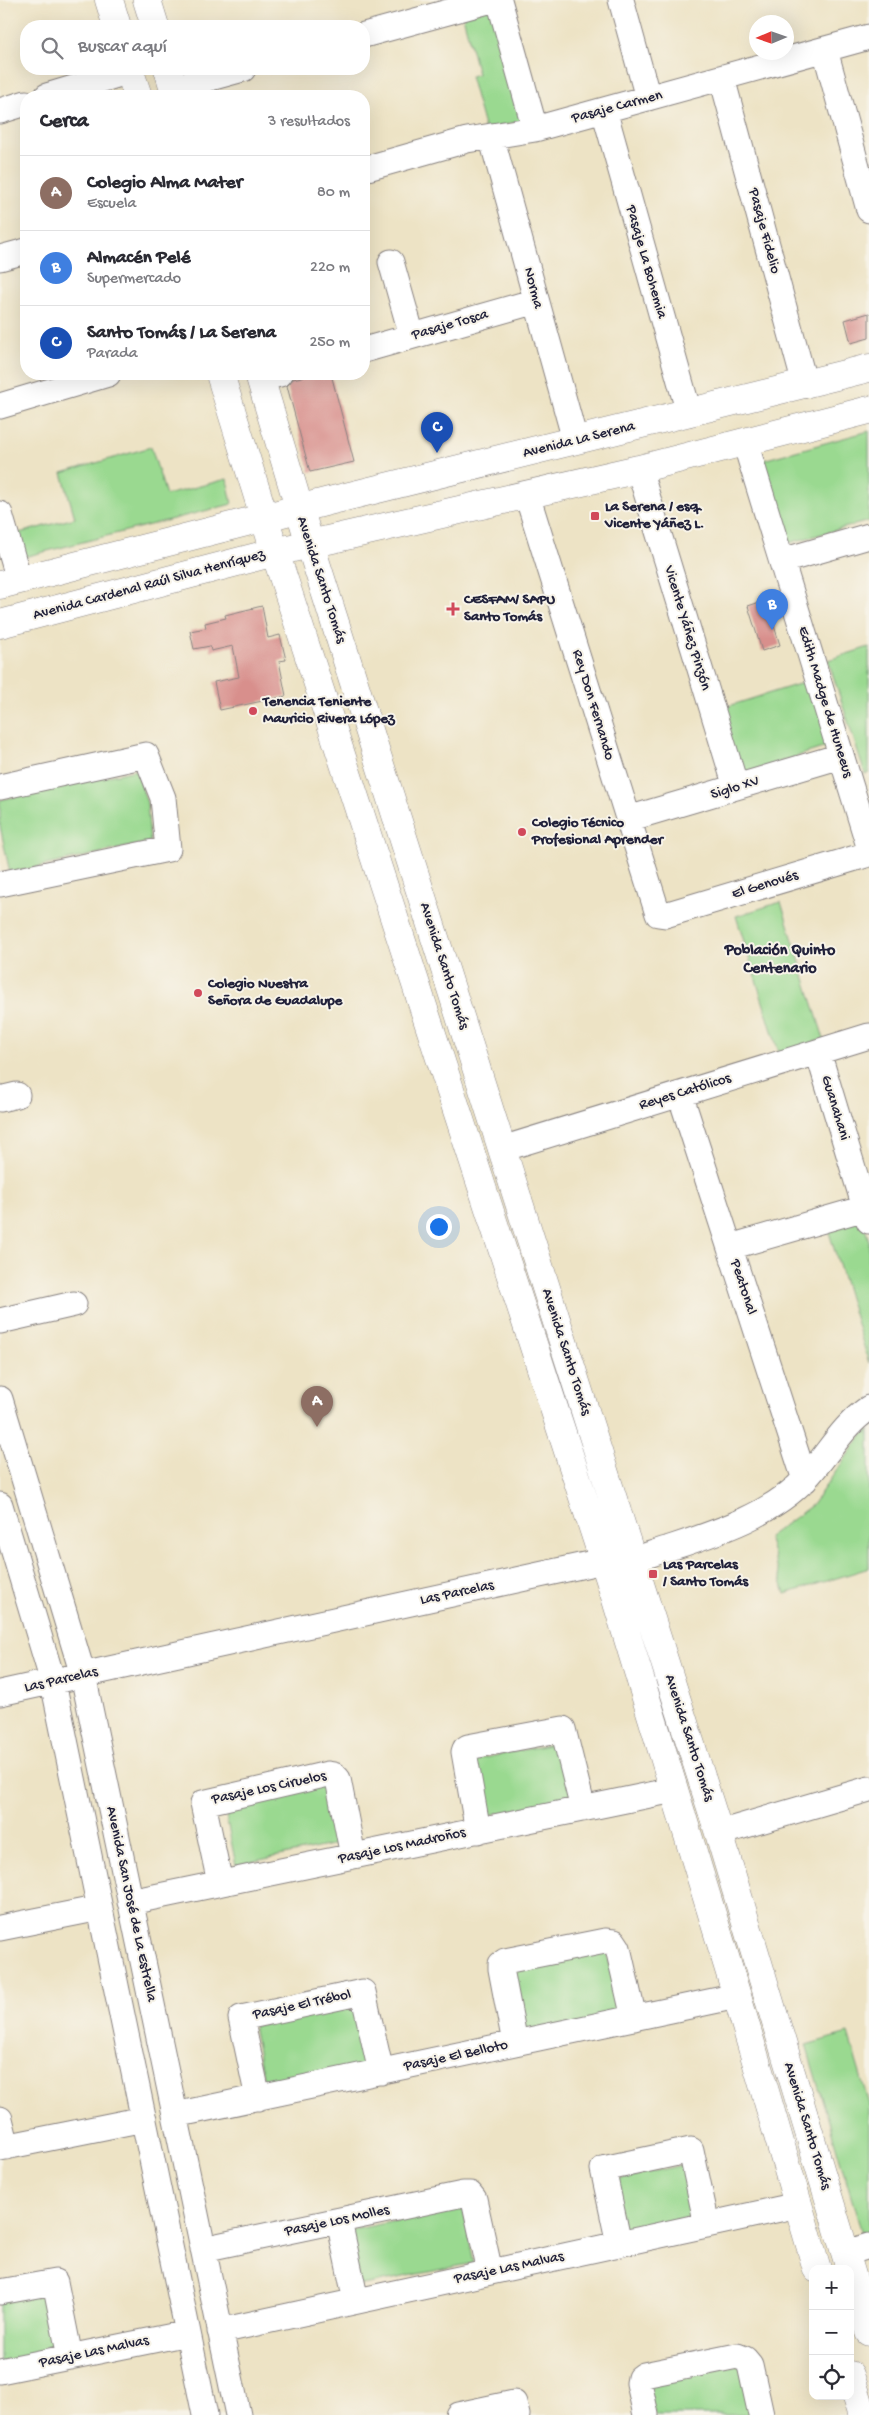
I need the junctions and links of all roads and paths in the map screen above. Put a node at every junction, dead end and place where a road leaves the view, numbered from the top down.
1 (109, 0) edge
2 (147, 0) edge
3 (492, 0) edge
4 (500, 0) edge
5 (621, 0) edge
6 (115, 20) edge
7 (153, 20) edge
8 (370, 33) edge
9 (869, 37) edge
10 (825, 50) junction
11 (215, 75) edge
12 (722, 78) junction
13 (132, 79) edge
14 (173, 84) edge
15 (78, 90) edge
16 (648, 98) junction
17 (20, 105) edge
18 (604, 110) junction
19 (0, 111) edge
20 (535, 129) junction
21 (491, 136) junction
22 (370, 167) edge
23 (869, 210) edge
24 (20, 253) edge
25 (0, 258) edge
26 (391, 262) dead end
27 (536, 301) junction
28 (412, 336) junction
29 (370, 348) edge
30 (869, 368) edge
31 (88, 380) edge
32 (223, 380) edge
33 (267, 380) edge
34 (805, 385) junction
35 (0, 406) edge
36 (869, 410) edge
37 (689, 413) junction
38 (575, 440) junction
39 (745, 442) junction
40 (639, 469) junction
41 (528, 495) junction
42 (284, 513) junction
43 (0, 514) edge
44 (869, 536) edge
45 (294, 548) junction
46 (782, 561) junction
47 (10, 583) edge
48 (0, 624) edge
49 (842, 756) junction
50 (0, 787) edge
51 (736, 788) junction
52 (860, 788) edge
53 (628, 819) junction
54 (869, 846) edge
55 (869, 854) edge
56 (1, 881) edge
57 (660, 915) joint
58 (869, 1036) edge
59 (818, 1052) junction
60 (680, 1094) junction
61 (502, 1149) junction
62 (867, 1215) edge
63 (730, 1247) junction
64 (74, 1304) dead end
65 (0, 1321) edge
66 (0, 1399) edge
67 (869, 1408) edge
68 (805, 1480) junction
69 (0, 1505) edge
70 (4, 1536) edge
71 (632, 1560) junction
72 (603, 1561) junction
73 (83, 1675) junction
74 (53, 1682) junction
75 (0, 1693) edge
76 (869, 1789) edge
77 (674, 1790) junction
78 (583, 1809) junction
79 (478, 1831) junction
80 (719, 1833) junction
81 (353, 1856) junction
82 (220, 1883) junction
83 (130, 1902) junction
84 (100, 1908) junction
85 (0, 1928) edge
86 (737, 1996) junction
87 (634, 2018) junction
88 (515, 2043) junction
89 (380, 2072) junction
90 (258, 2098) junction
91 (175, 2116) junction
92 (0, 2119) edge
93 (144, 2119) junction
94 (3, 2147) edge
95 (798, 2206) junction
96 (339, 2221) junction
97 (707, 2225) junction
98 (620, 2244) junction
99 (203, 2249) junction
100 (857, 2249) edge
101 (816, 2265) edge
102 (490, 2272) junction
103 (0, 2292) edge
104 (356, 2301) junction
105 (220, 2330) junction
106 (869, 2332) edge
107 (188, 2333) junction
108 (70, 2357) junction
109 (0, 2371) edge
110 (854, 2392) edge
111 (859, 2414) edge
112 (205, 2415) edge
113 (238, 2415) edge
114 (458, 2415) edge
115 (516, 2415) edge
116 (646, 2415) edge
117 (761, 2415) edge

1 - 6 main road
2 - 7 main road
3 - 8 street
4 - 20 street
5 - 16 street
9 - 10 street, Pasaje Carmen
10 - 12 street, Pasaje Carmen
10 - 23 street
11 - 14 street
12 - 16 street, Pasaje Carmen
12 - 34 street, Pasaje Fidelio
13 - 15 street
16 - 18 street, Pasaje Carmen
17 - 19 street
18 - 20 street, Pasaje Carmen
18 - 37 street, Pasaje La Bohemia
20 - 21 street, Pasaje Carmen
21 - 22 street, Pasaje Carmen
21 - 27 street, Norma
24 - 25 street
26 - 28 street
27 - 28 street, Pasaje Tosca
27 - 38 street, Norma
28 - 29 street, Pasaje Tosca
30 - 34 main road, Avenida La Serena
31 - 35 street
32 - 42 main road, Avenida Santo Tomás
33 - 42 main road, Avenida Santo Tomás
34 - 37 main road, Avenida La Serena
36 - 39 main road
37 - 38 main road, Avenida La Serena
38 - 42 main road, Avenida La Serena
39 - 40 main road
39 - 46 street, Edith Madge de Huneeus
40 - 41 main road
40 - 51 street, Vicente Yáñez Pinzón
41 - 45 main road
41 - 53 street, Rey Don Fernando
42 - 45 main road, Avenida Santo Tomás
42 - 47 main road
43 - 47 street
44 - 46 street
45 - 48 main road, Avenida Cardenal Raúl Silva Henríquez
45 - 61 main road, Avenida Santo Tomás
45 - 72 main road, Avenida Santo Tomás
46 - 49 street, Edith Madge de Huneeus
49 - 51 street, Siglo XV
49 - 52 street, Edith Madge de Huneeus
50 - 56 street
51 - 53 street, Siglo XV
52 - 54 street, Edith Madge de Huneeus
53 - 57 street, Rey Don Fernando
55 - 57 street, El Genovés
58 - 59 street, Reyes Católicos
59 - 60 street, Reyes Católicos
59 - 62 street, Guanahani
60 - 61 street, Reyes Católicos
60 - 63 street, Peatonal
61 - 71 main road, Avenida Santo Tomás
62 - 63 street
63 - 68 street, Peatonal
64 - 65 street
66 - 73 street, Avenida San José de La Estrella
67 - 68 street, Las Parcelas
68 - 71 street, Las Parcelas
69 - 70 street, Avenida San José de La Estrella
70 - 74 street, Avenida San José de La Estrella
71 - 72 street, Las Parcelas
71 - 80 main road, Avenida Santo Tomás
72 - 73 street, Las Parcelas
72 - 77 main road, Avenida Santo Tomás
73 - 74 street, Las Parcelas
73 - 83 street, Avenida San José de La Estrella
74 - 75 street, Las Parcelas
74 - 84 street, Avenida San José de La Estrella
76 - 80 street
77 - 78 street, Pasaje Los Madroños
77 - 86 main road, Avenida Santo Tomás
78 - 79 street, Pasaje Los Madroños
78 - 79 street
79 - 81 street, Pasaje Los Madroños
80 - 100 main road, Avenida Santo Tomás
81 - 82 street, Pasaje Los Madroños
81 - 82 street, Pasaje Los Ciruelos
82 - 83 street, Pasaje Los Madroños
83 - 91 street, Avenida San José de La Estrella
84 - 85 street
84 - 93 street, Avenida San José de La Estrella
86 - 87 street, Pasaje El Belloto
86 - 95 main road, Avenida Santo Tomás
87 - 88 street, Pasaje El Belloto
87 - 88 street
88 - 89 street, Pasaje El Belloto
89 - 90 street, Pasaje El Belloto
89 - 90 street, Pasaje El Trébol
90 - 91 street, Pasaje El Belloto
91 - 99 street, Avenida San José de La Estrella
92 - 94 street
93 - 94 street
93 - 107 street, Avenida San José de La Estrella
95 - 97 street, Pasaje Las Malvas
95 - 101 main road, Avenida Santo Tomás
96 - 99 street, Pasaje Los Molles
96 - 102 street, Pasaje Los Molles
96 - 104 street
97 - 98 street, Pasaje Las Malvas
97 - 98 street
98 - 102 street, Pasaje Las Malvas
99 - 105 street, Avenida San José de La Estrella
100 - 106 main road, Avenida Santo Tomás
102 - 104 street, Pasaje Las Malvas
103 - 108 street
104 - 105 street, Pasaje Las Malvas
105 - 113 street, Avenida San José de La Estrella
107 - 108 street, Pasaje Las Malvas
107 - 112 street, Avenida San José de La Estrella
108 - 109 street, Pasaje Las Malvas
110 - 111 main road
114 - 115 street
116 - 117 street

